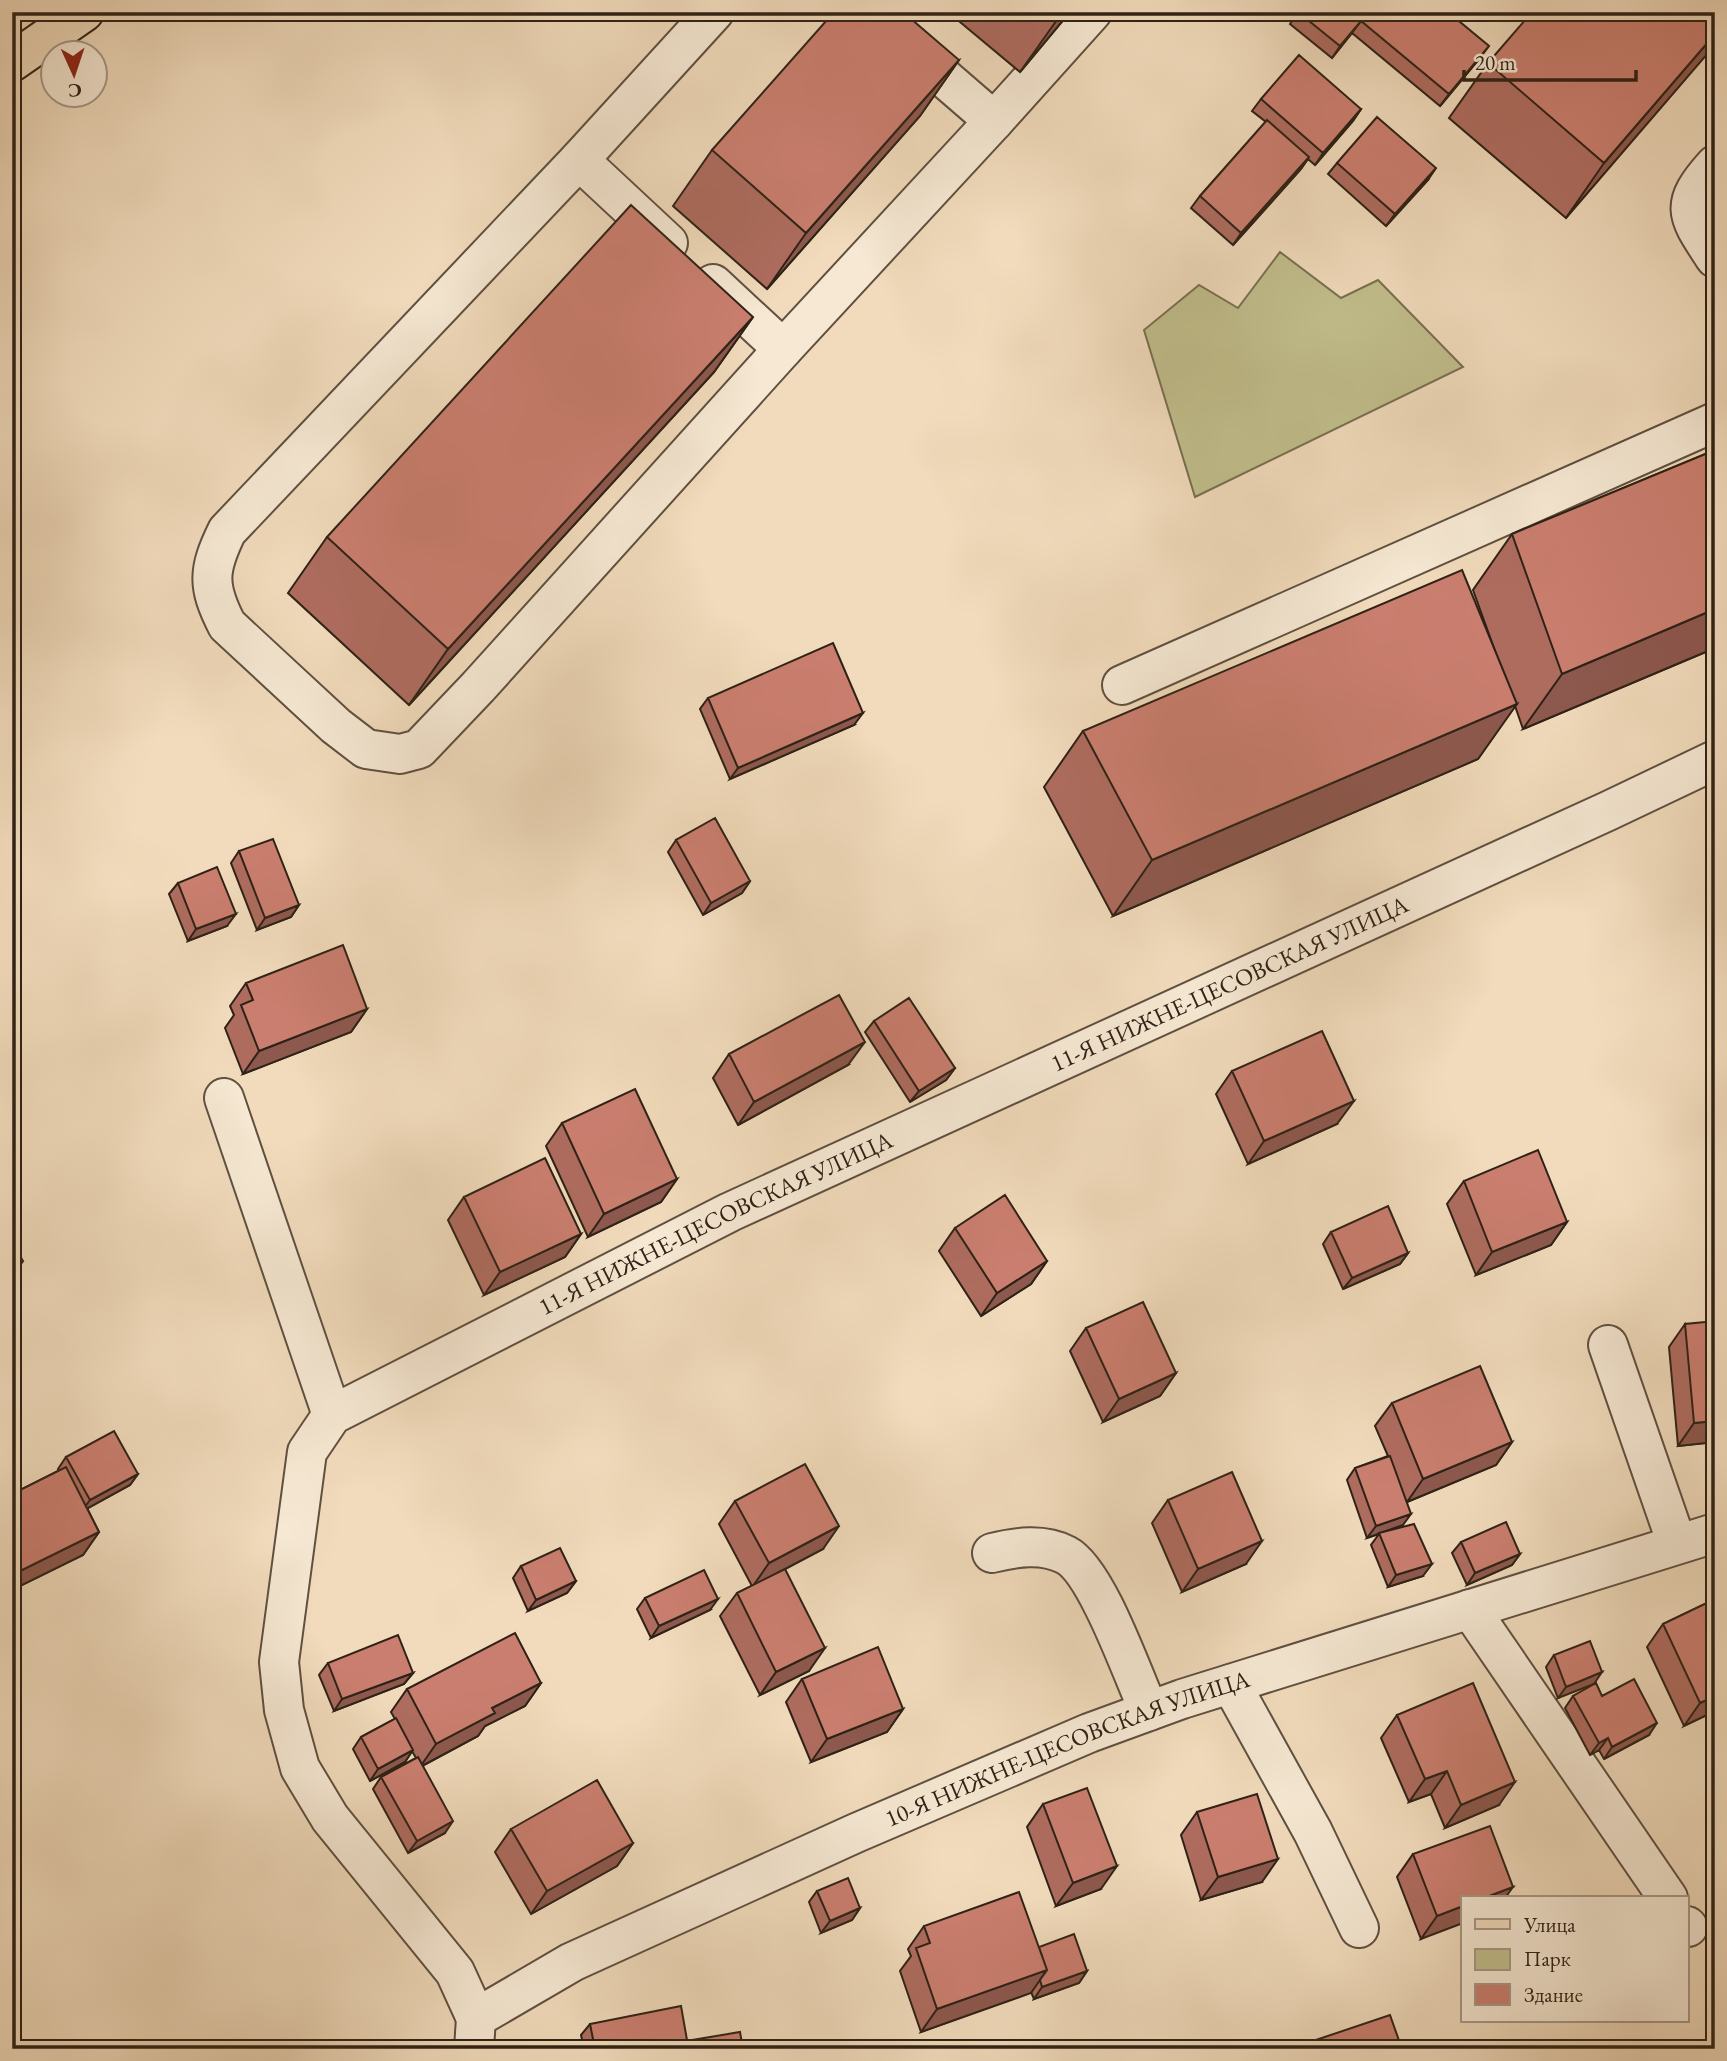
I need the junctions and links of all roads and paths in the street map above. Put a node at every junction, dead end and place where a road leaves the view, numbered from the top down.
1 (84, 12) edge
2 (713, 12) edge
3 (869, 12) edge
4 (1092, 12) edge
5 (12, 62) edge
6 (994, 121) junction
7 (579, 160) junction
8 (1715, 165) edge
9 (1715, 258) edge
10 (783, 349) junction
11 (1715, 422) edge
12 (1122, 685) dead end
13 (1715, 760) edge
14 (224, 1098) dead end
15 (1608, 1345) dead end
16 (332, 1415) junction
17 (1715, 1533) edge
18 (1677, 1544) junction
19 (992, 1553) dead end
20 (1470, 1609) junction
21 (1231, 1684) junction
22 (1149, 1711) junction
23 (1667, 1896) edge
24 (1359, 1928) dead end
25 (475, 2033) edge

1 - 5 main road
2 - 7 street
3 - 6 street
4 - 6 street
6 - 10 street
7 - 10 street
7 - 10 street
8 - 9 street
11 - 12 street
13 - 16 street, 11-Я НИЖНЕ-ЦЕСОВСКАЯ УЛИЦА
14 - 16 street
15 - 18 street
16 - 25 street, 11-Я НИЖНЕ-ЦЕСОВСКАЯ УЛИЦА
17 - 18 street, 10-Я НИЖНЕ-ЦЕСОВСКАЯ УЛИЦА
18 - 20 street, 10-Я НИЖНЕ-ЦЕСОВСКАЯ УЛИЦА
19 - 22 street
20 - 21 street, 10-Я НИЖНЕ-ЦЕСОВСКАЯ УЛИЦА
20 - 23 street
21 - 22 street, 10-Я НИЖНЕ-ЦЕСОВСКАЯ УЛИЦА
21 - 24 street
22 - 25 street, 10-Я НИЖНЕ-ЦЕСОВСКАЯ УЛИЦА

